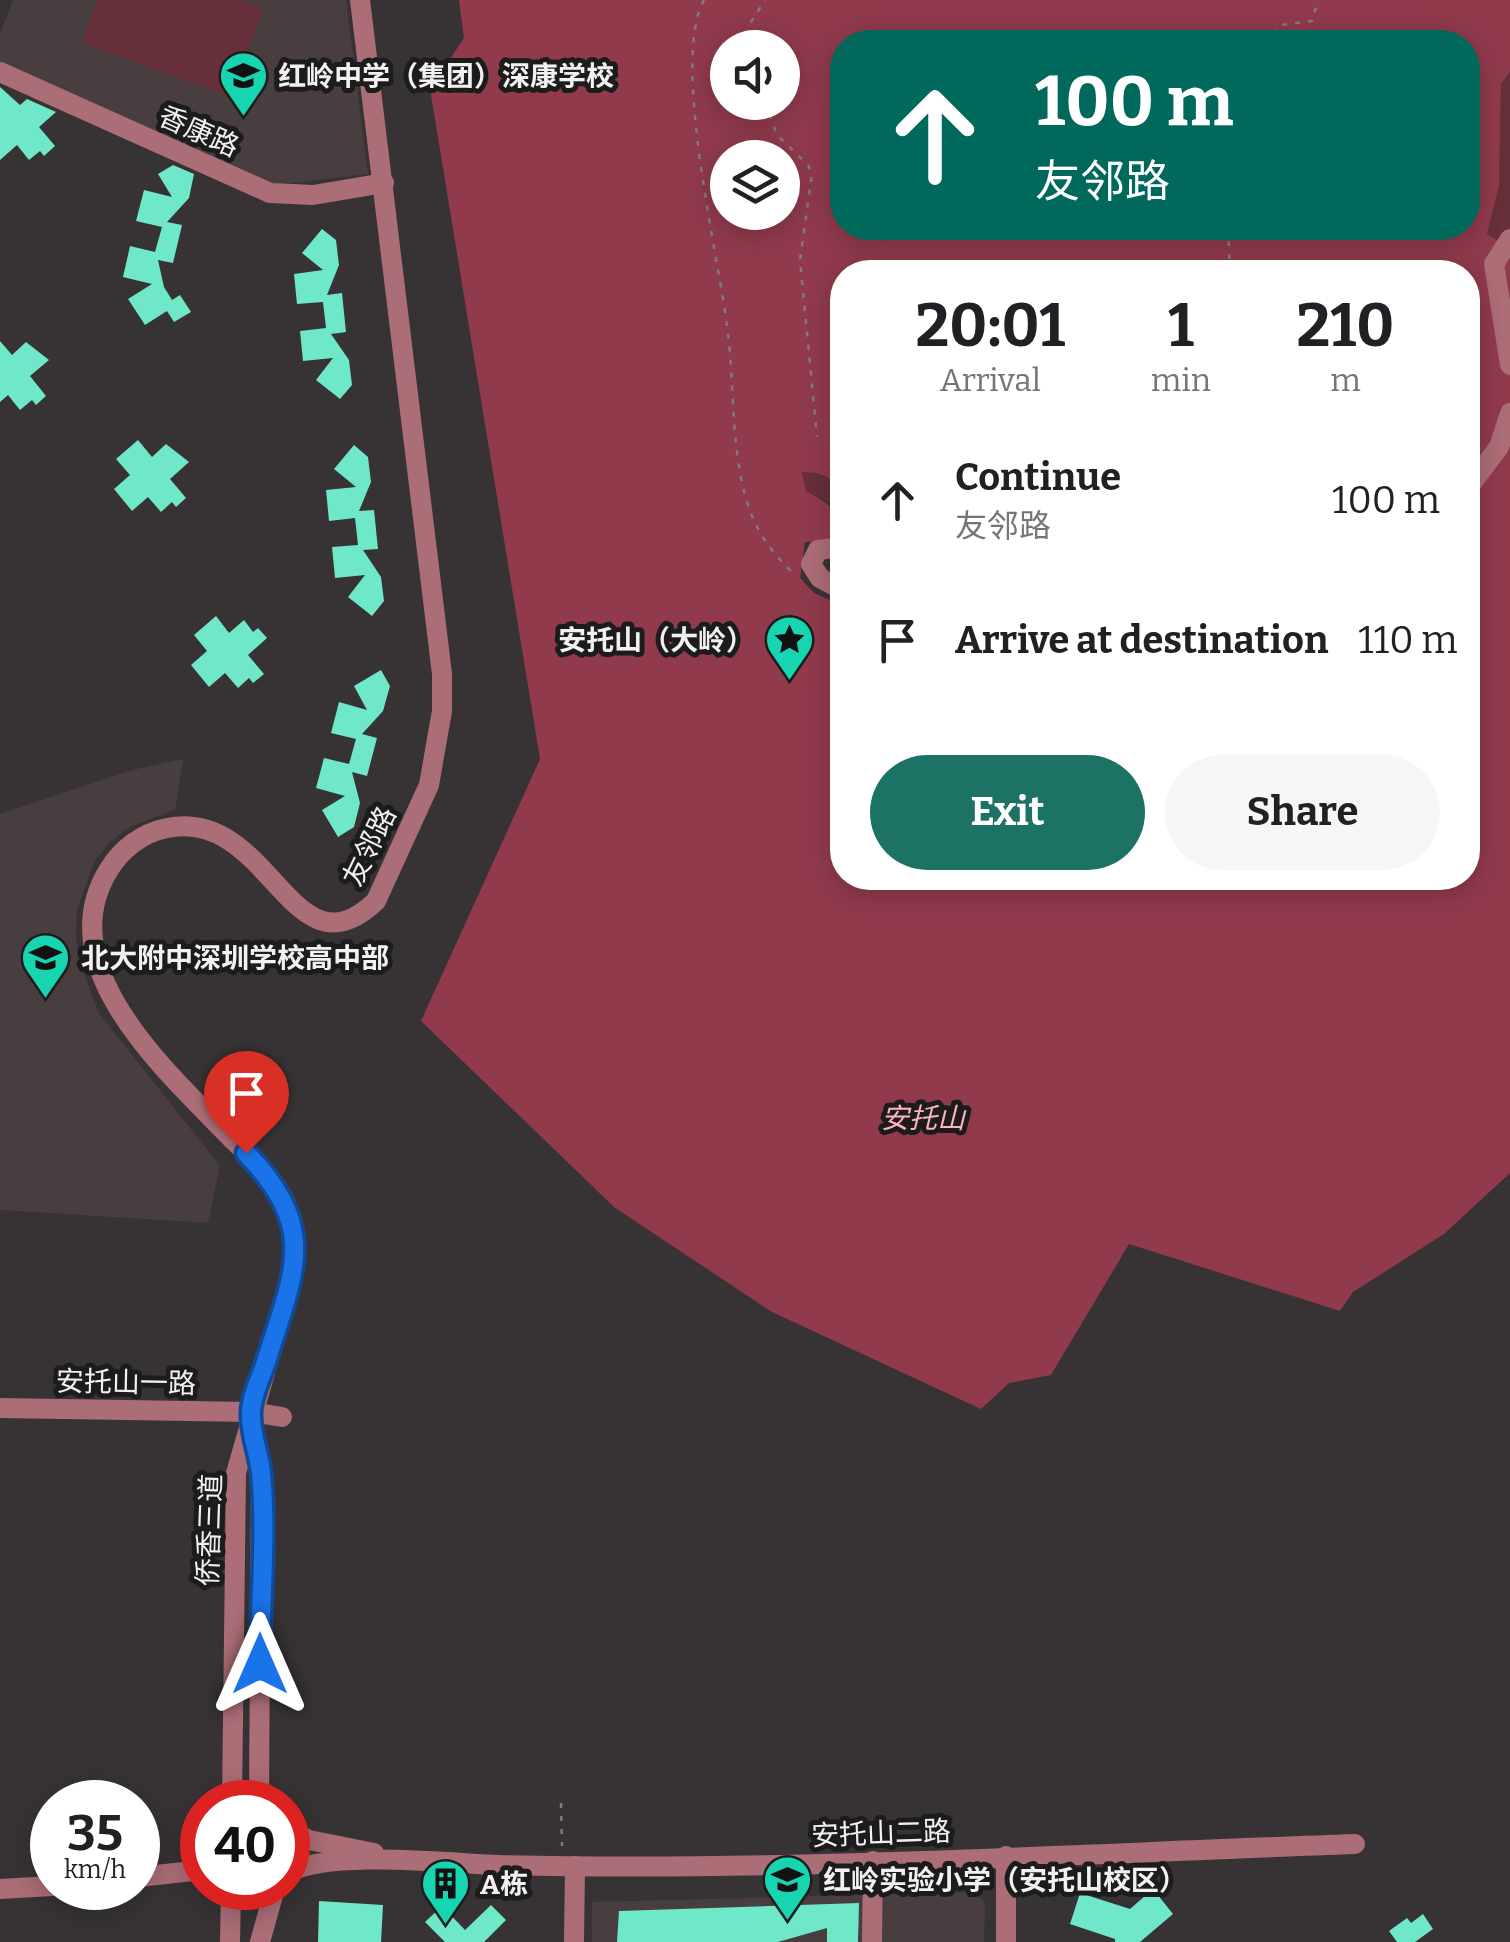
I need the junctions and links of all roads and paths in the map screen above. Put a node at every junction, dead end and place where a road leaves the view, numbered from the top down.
1 (360, 0) edge
2 (704, 0) edge
3 (766, 0) edge
4 (1318, 0) edge
5 (749, 30) edge
6 (1276, 30) edge
7 (0, 72) edge
8 (771, 120) edge
9 (384, 183) junction
10 (1510, 239) edge
11 (1510, 366) edge
12 (1510, 412) edge
13 (817, 437) dead end
14 (1480, 473) edge
15 (830, 548) edge
16 (818, 575) junction
17 (830, 582) edge
18 (0, 1408) edge
19 (250, 1412) junction
20 (282, 1417) dead end
21 (232, 1780) edge
22 (259, 1780) edge
23 (561, 1803) dead end
24 (310, 1840) edge
25 (1355, 1844) dead end
26 (1006, 1856) junction
27 (410, 1861) junction
28 (873, 1861) junction
29 (310, 1865) edge
30 (571, 1866) junction
31 (30, 1887) edge
32 (0, 1889) edge
33 (230, 1910) edge
34 (258, 1910) edge
35 (268, 1910) edge
36 (230, 1942) edge
37 (259, 1942) edge
38 (574, 1942) edge
39 (872, 1942) edge
40 (1006, 1942) edge

1 - 9 street, 友邻路
2 - 16 path
3 - 5 path
4 - 6 path
7 - 9 street, 香康路
8 - 13 path
9 - 19 street, 友邻路
10 - 11 street
12 - 14 street
15 - 16 street
16 - 17 street
18 - 19 street, 安托山一路
19 - 20 street, 安托山一路
19 - 21 street, 侨香三道
19 - 22 street, 侨香三道
23 - 30 path
24 - 27 street
25 - 26 street, 安托山二路
26 - 28 street, 安托山二路
26 - 40 street
27 - 29 street
27 - 30 street, 安托山二路
28 - 30 street, 安托山二路
28 - 39 street
30 - 38 street
31 - 32 street
33 - 36 street
34 - 37 street
35 - 37 street

